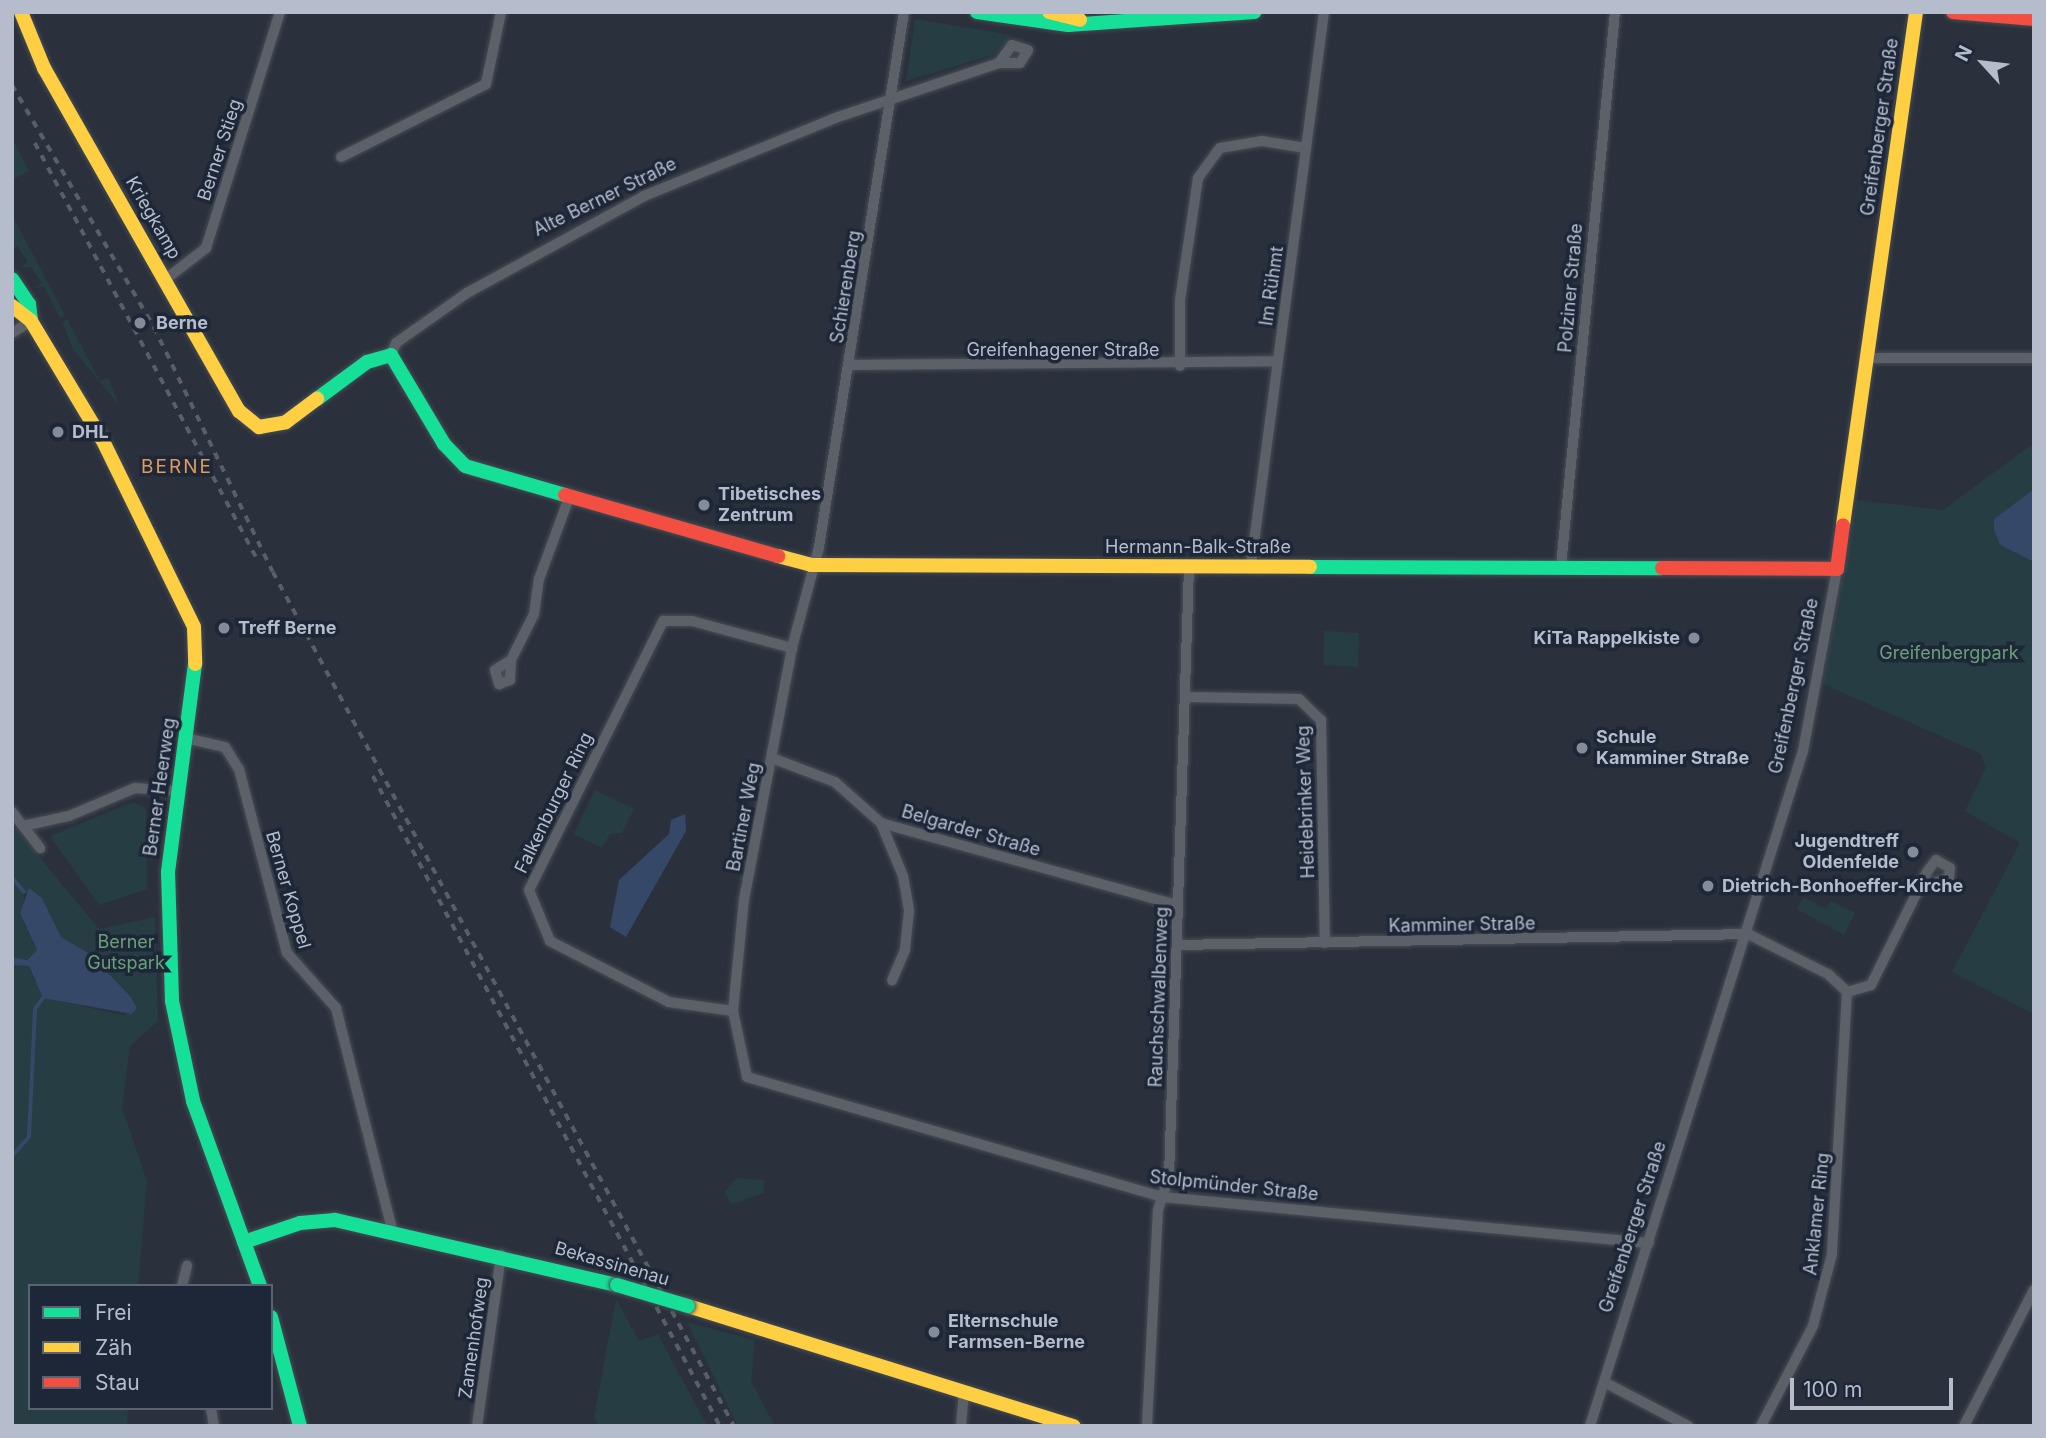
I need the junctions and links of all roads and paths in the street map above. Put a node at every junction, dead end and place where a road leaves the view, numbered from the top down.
1 (21, 12) edge
2 (280, 12) edge
3 (501, 12) edge
4 (904, 12) edge
5 (977, 12) edge
6 (1049, 12) edge
7 (1255, 12) edge
8 (1324, 12) edge
9 (1615, 12) edge
10 (1916, 12) edge
11 (1953, 12) edge
12 (2034, 19) edge
13 (1084, 22) junction
14 (999, 63) dead end
15 (892, 101) junction
16 (1305, 148) junction
17 (341, 157) dead end
18 (12, 279) edge
19 (166, 279) junction
20 (12, 306) edge
21 (31, 321) junction
22 (12, 332) edge
23 (391, 355) junction
24 (1868, 358) junction
25 (2034, 358) edge
26 (1277, 362) junction
27 (850, 365) junction
28 (1180, 366) junction
29 (267, 428) joint
30 (569, 498) junction
31 (811, 565) junction
32 (1251, 565) junction
33 (1561, 566) junction
34 (1189, 567) junction
35 (1837, 569) junction
36 (792, 648) junction
37 (511, 660) dead end
38 (1186, 697) junction
39 (185, 738) junction
40 (772, 758) junction
41 (176, 791) junction
42 (12, 812) edge
43 (881, 823) junction
44 (23, 826) junction
45 (40, 848) dead end
46 (1920, 888) dead end
47 (1177, 905) junction
48 (1748, 934) junction
49 (1325, 943) junction
50 (1177, 945) junction
51 (892, 980) dead end
52 (1847, 992) junction
53 (733, 1011) junction
54 (747, 1077) joint
55 (1162, 1197) junction
56 (392, 1230) junction
57 (244, 1242) junction
58 (1648, 1243) junction
59 (501, 1255) junction
60 (187, 1266) dead end
61 (182, 1284) edge
62 (259, 1284) edge
63 (2034, 1290) edge
64 (273, 1325) edge
65 (1604, 1382) junction
66 (964, 1392) junction
67 (300, 1426) edge
68 (477, 1426) edge
69 (961, 1426) edge
70 (1074, 1426) edge
71 (1147, 1426) edge
72 (1590, 1426) edge
73 (1688, 1426) edge
74 (1761, 1426) edge
75 (1964, 1426) edge

1 - 19 street, Kriegkamp
2 - 19 street, Berner Stieg
3 - 17 street
4 - 15 street, Schierenberg
5 - 13 street
6 - 13 street
7 - 13 street
8 - 16 street, Im Rühmt
9 - 33 street, Polziner Straße
10 - 24 street, Greifenberger Straße
11 - 12 street
14 - 15 street, Alte Berner Straße
15 - 23 street, Alte Berner Straße
15 - 27 street, Schierenberg
16 - 26 street, Im Rühmt
16 - 28 street
18 - 21 street, Berner Heerweg
19 - 29 street, Kriegkamp
20 - 21 street, Berner Heerweg
21 - 22 street
21 - 39 street, Berner Heerweg
23 - 29 street, Alte Berner Straße
23 - 30 street, Hermann-Balk-Straße
24 - 25 street
24 - 35 street, Greifenberger Straße
26 - 28 street, Greifenhagener Straße
26 - 32 street, Im Rühmt
27 - 28 street, Greifenhagener Straße
27 - 31 street, Schierenberg
30 - 31 street, Hermann-Balk-Straße
30 - 37 street
31 - 34 street, Hermann-Balk-Straße
31 - 36 street, Bartiner Weg
32 - 33 street, Hermann-Balk-Straße
32 - 34 street, Hermann-Balk-Straße
33 - 35 street, Hermann-Balk-Straße
34 - 38 street, Rauchschwalbenweg
35 - 48 street, Greifenberger Straße
36 - 40 street, Bartiner Weg
36 - 53 street, Falkenburger Ring
38 - 47 street, Rauchschwalbenweg
38 - 49 street, Heidebrinker Weg
39 - 41 street, Berner Heerweg
39 - 56 street, Berner Koppel
40 - 43 street, Belgarder Straße
40 - 53 street, Bartiner Weg
41 - 44 street
41 - 57 street, Berner Heerweg
42 - 44 street
43 - 47 street, Belgarder Straße
43 - 51 street
44 - 45 street
46 - 52 street
47 - 50 street, Rauchschwalbenweg
48 - 49 street, Kamminer Straße
48 - 52 street
48 - 58 street, Greifenberger Straße
49 - 50 street, Kamminer Straße
50 - 55 street, Rauchschwalbenweg
52 - 74 street, Anklamer Ring
53 - 54 street, Bartiner Weg
54 - 55 street, Stolpmünder Straße
55 - 58 street, Stolpmünder Straße
55 - 71 street, Rauchschwalbenweg
56 - 57 street, Bekassinenau
56 - 59 street, Bekassinenau
57 - 62 street, Berner Heerweg
58 - 65 street, Greifenberger Straße
59 - 66 street, Bekassinenau, bridge
59 - 68 street, Zamenhofweg
60 - 61 street
63 - 75 street
64 - 67 street
65 - 72 street, Greifenberger Straße
65 - 73 street
66 - 69 street
66 - 70 street, Bekassinenau

